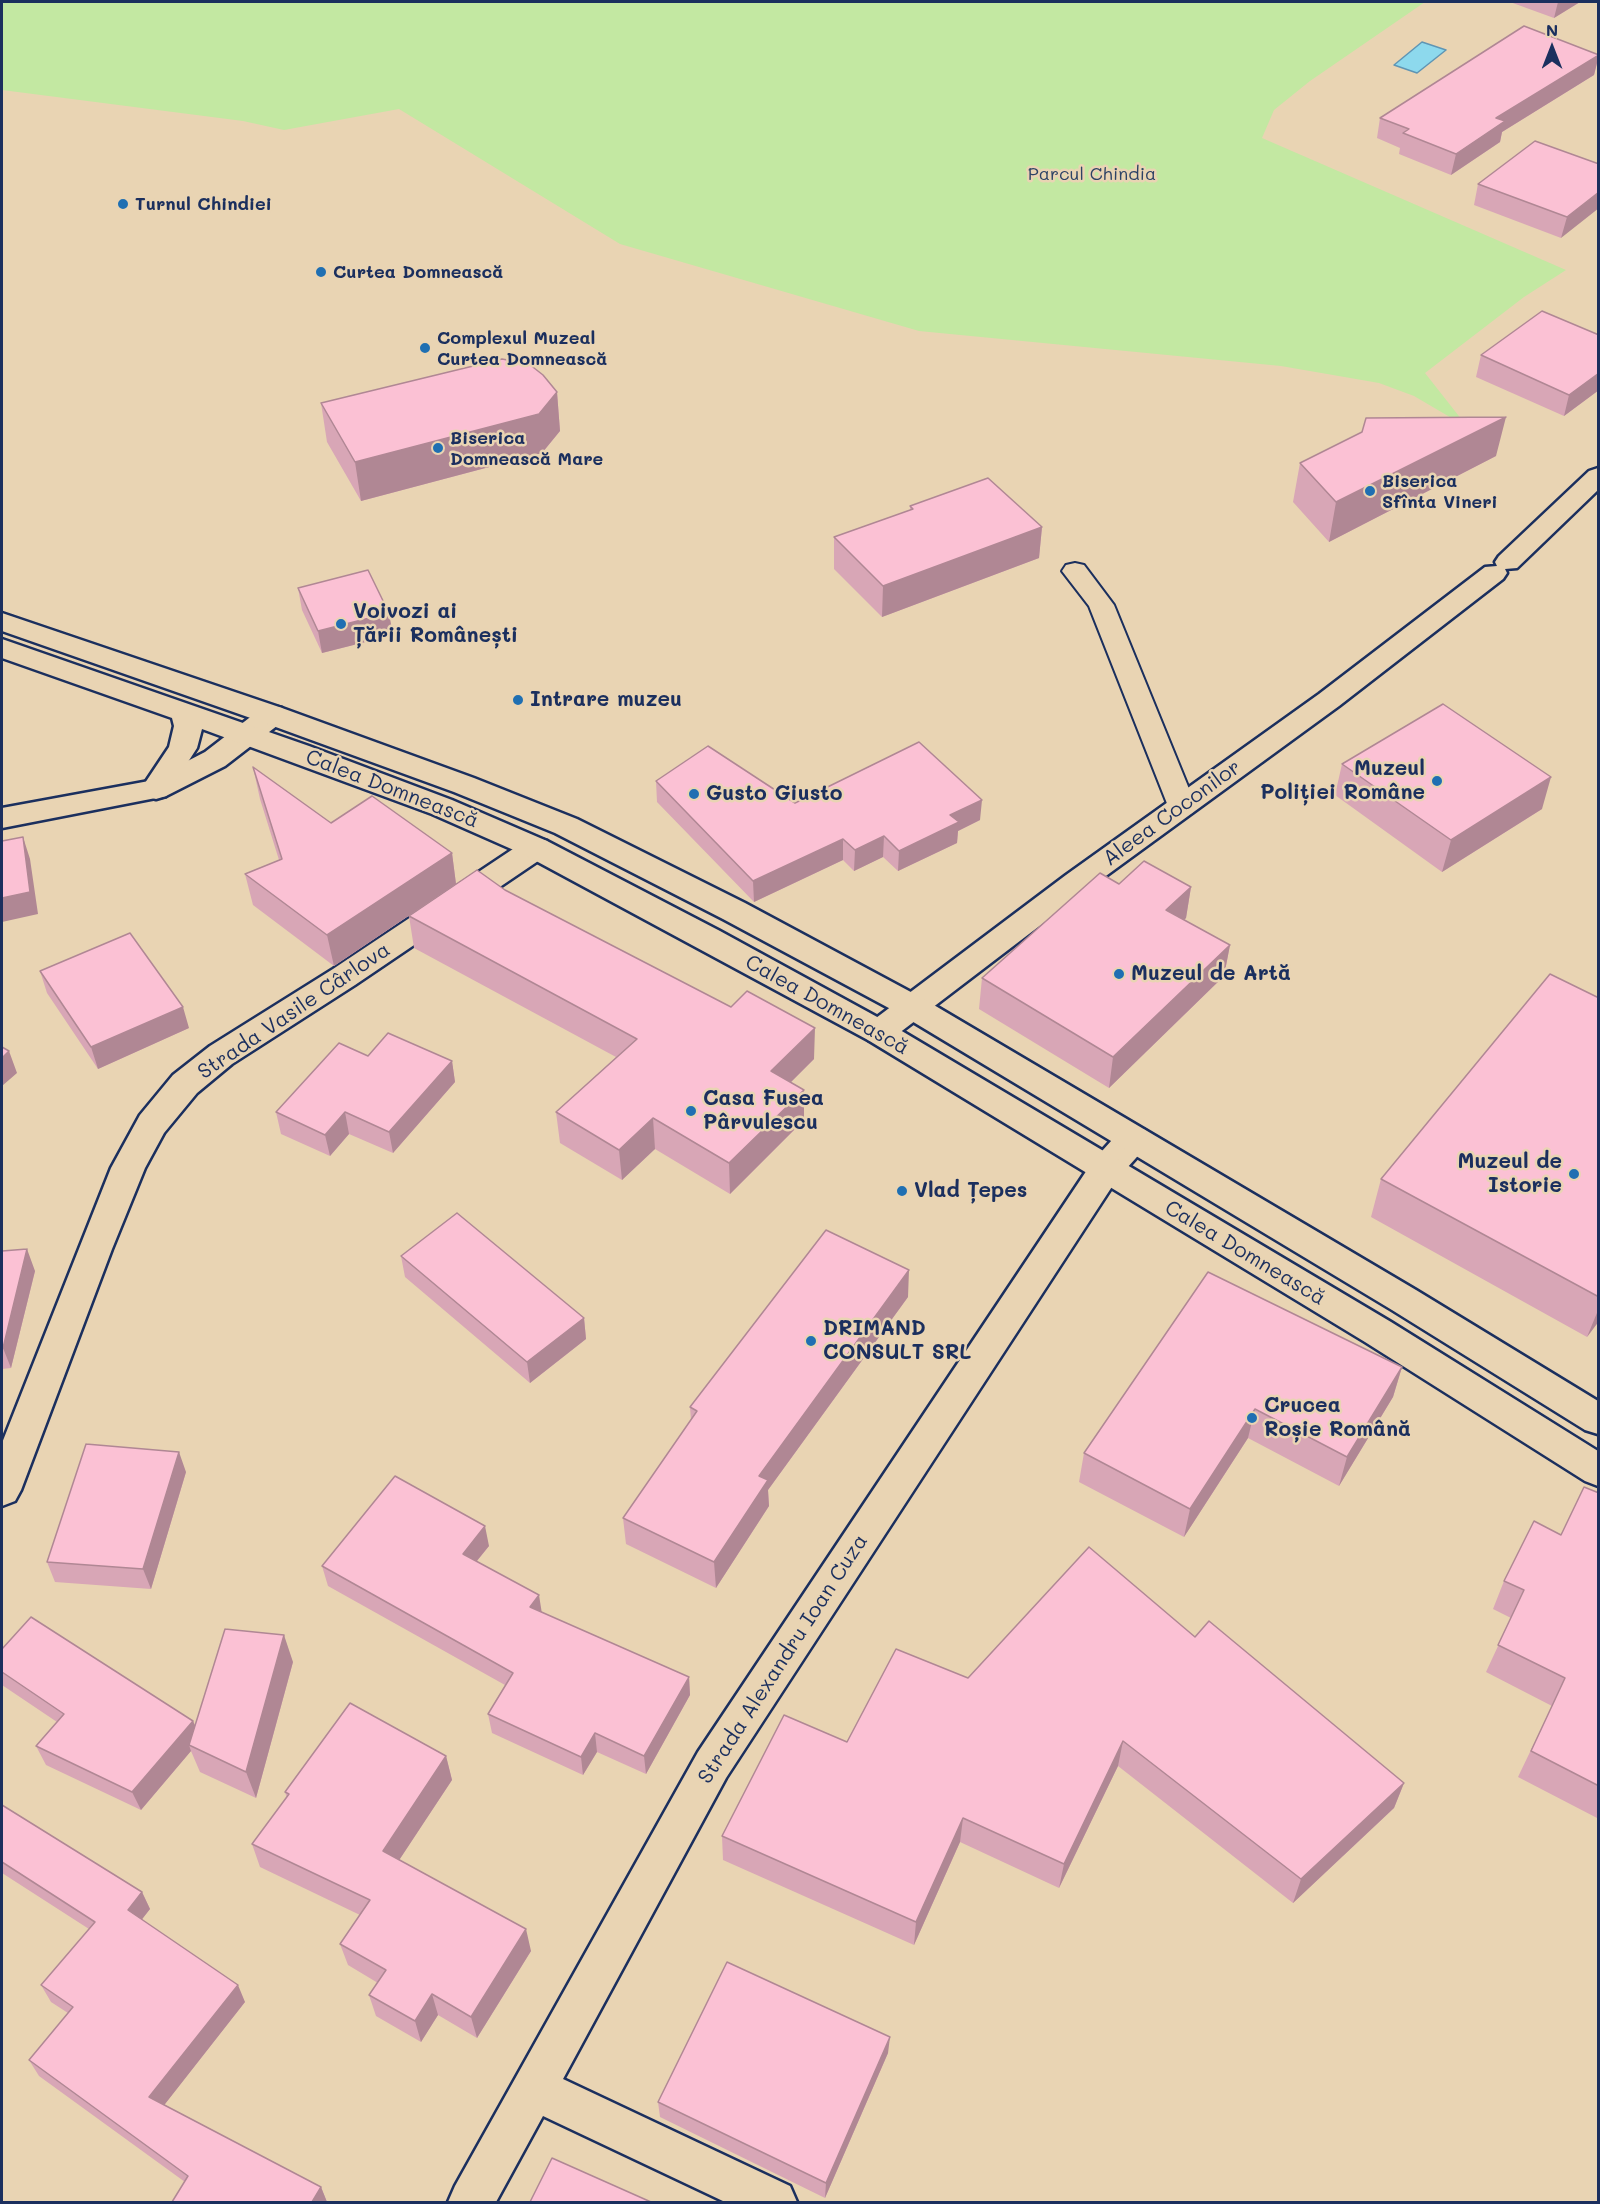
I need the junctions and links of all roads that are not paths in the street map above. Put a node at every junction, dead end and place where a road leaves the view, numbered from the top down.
1 (1599, 476) edge
2 (1075, 570) dead end
3 (2, 622) edge
4 (2, 648) edge
5 (186, 714) junction
6 (272, 715) junction
7 (246, 735) junction
8 (156, 789) junction
9 (1182, 806) junction
10 (2, 818) edge
11 (536, 848) junction
12 (911, 1006) junction
13 (879, 1032) junction
14 (1133, 1139) junction
15 (1105, 1170) junction
16 (1599, 1419) edge
17 (1599, 1470) edge
18 (2, 1490) edge
19 (534, 2088) junction
20 (471, 2202) edge
21 (774, 2202) edge

1 - 9 main road, Aleea Coconilor
2 - 9 lane
3 - 6 main road, Calea Domnească
4 - 5 main road, Calea Domnească
5 - 7 main road, Calea Domnească
5 - 8 main road
6 - 7 main road
6 - 12 main road, Calea Domnească
7 - 8 main road
7 - 11 main road, Calea Domnească
8 - 10 main road
9 - 12 main road, Aleea Coconilor
11 - 13 main road, Calea Domnească
11 - 18 main road, Strada Vasile Cârlova
12 - 13 main road, Aleea Coconilor
12 - 14 main road, Calea Domnească
13 - 15 main road, Calea Domnească
14 - 15 main road, Strada Alexandru Ioan Cuza
14 - 16 main road, Calea Domnească
15 - 17 main road, Calea Domnească
15 - 19 main road, Strada Alexandru Ioan Cuza
19 - 20 main road, Strada Alexandru Ioan Cuza
19 - 21 main road

